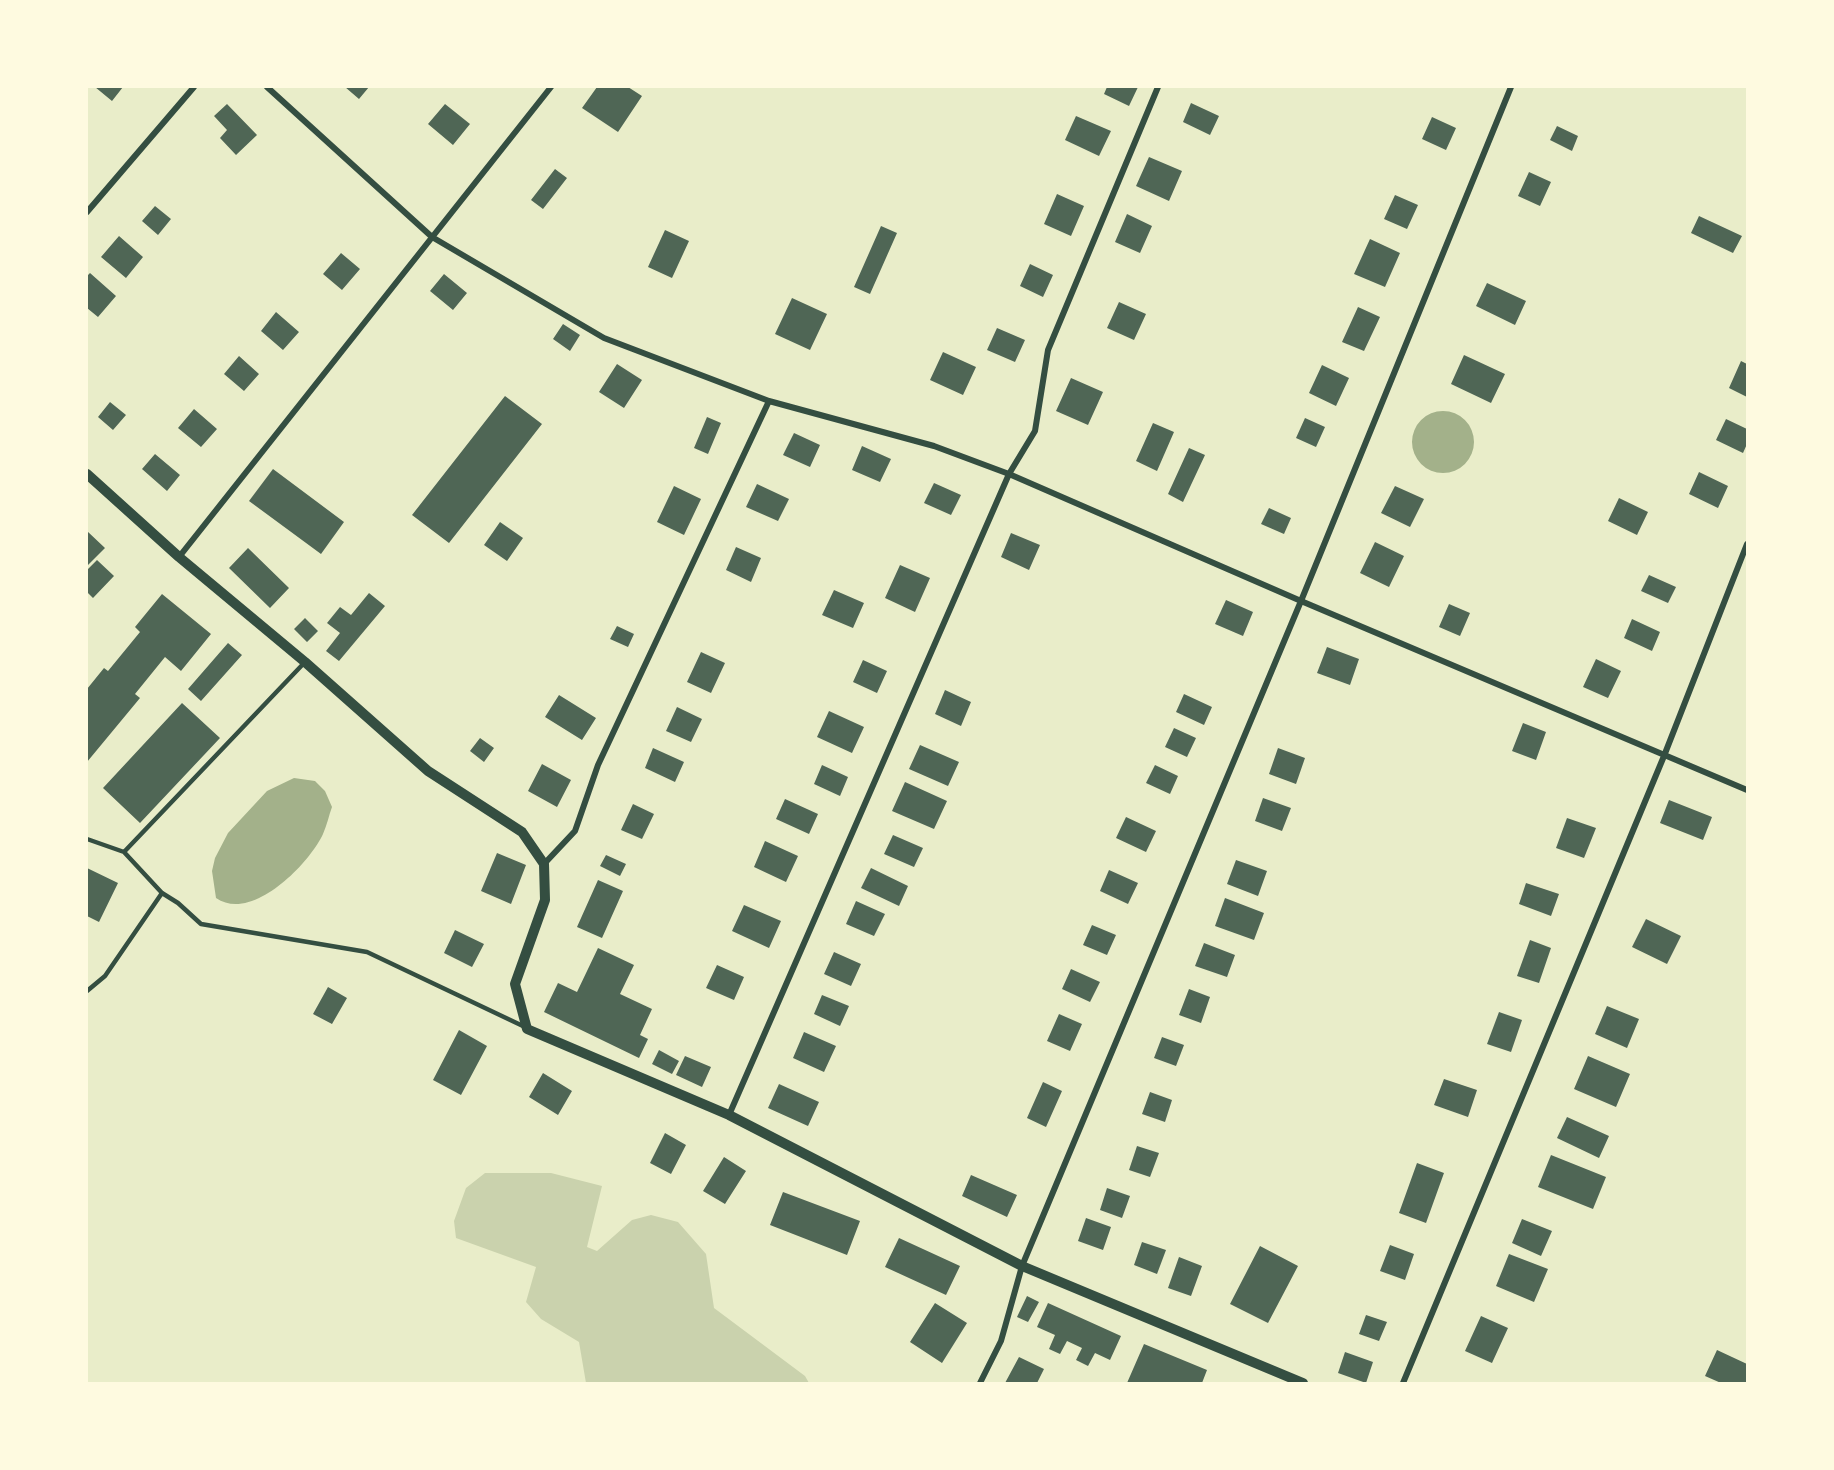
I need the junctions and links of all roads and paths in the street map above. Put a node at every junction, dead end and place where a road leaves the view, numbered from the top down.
1 (194, 87) edge
2 (267, 87) edge
3 (551, 87) edge
4 (1158, 87) edge
5 (1511, 87) edge
6 (87, 212) edge
7 (432, 237) junction
8 (769, 401) junction
9 (87, 474) edge
10 (1009, 474) junction
11 (1747, 544) edge
12 (179, 557) junction
13 (1301, 601) junction
14 (305, 662) junction
15 (1664, 756) junction
16 (1747, 790) edge
17 (87, 839) edge
18 (124, 852) junction
19 (544, 864) junction
20 (162, 893) junction
21 (87, 991) edge
22 (527, 1029) junction
23 (729, 1115) junction
24 (1022, 1266) junction
25 (980, 1383) edge
26 (1303, 1383) edge
27 (1403, 1383) edge

1 - 6 street
2 - 7 street
3 - 7 street
4 - 10 street
5 - 13 street
7 - 8 street
7 - 12 street
8 - 10 street
8 - 19 street
9 - 12 street
10 - 13 street
10 - 23 street
11 - 15 street
12 - 14 street
13 - 15 street
13 - 24 street
14 - 18 lane
14 - 19 street
15 - 16 street
15 - 27 street
17 - 18 lane
18 - 20 lane
19 - 22 street
20 - 21 lane
20 - 22 lane
22 - 23 street
23 - 24 street
24 - 25 street
24 - 26 street

